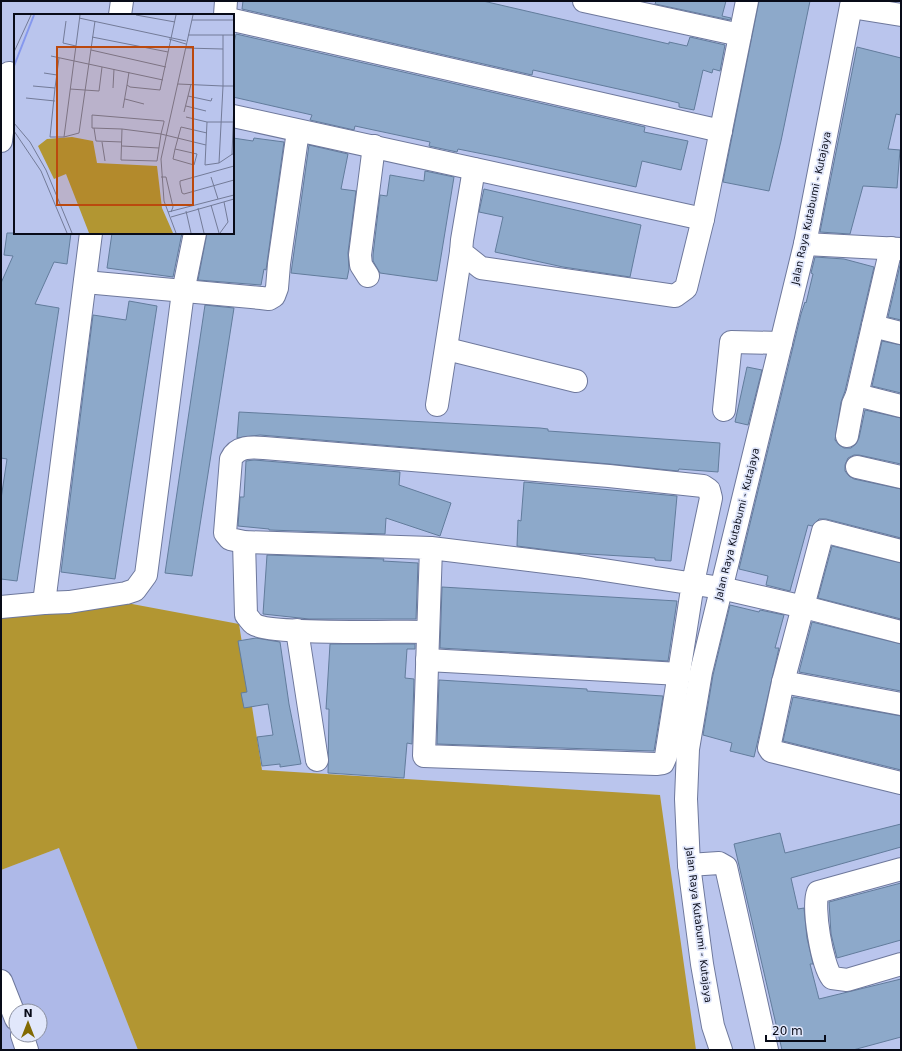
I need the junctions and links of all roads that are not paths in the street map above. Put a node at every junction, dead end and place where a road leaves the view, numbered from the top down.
1 (122, 1) edge
2 (226, 1) edge
3 (584, 1) edge
4 (747, 1) edge
5 (851, 4) edge
6 (120, 14) edge
7 (225, 14) edge
8 (901, 15) edge
9 (234, 20) edge
10 (740, 35) junction
11 (8, 73) edge
12 (234, 116) edge
13 (298, 131) junction
14 (721, 131) junction
15 (1, 141) edge
16 (374, 146) junction
17 (474, 168) junction
18 (703, 219) junction
19 (91, 234) edge
20 (195, 234) edge
21 (805, 244) junction
22 (896, 248) edge
23 (462, 252) junction
24 (368, 276) dead end
25 (85, 282) junction
26 (183, 292) junction
27 (873, 326) junction
28 (901, 333) edge
29 (781, 343) junction
30 (447, 349) junction
31 (576, 381) dead end
32 (857, 395) junction
33 (437, 405) dead end
34 (901, 406) edge
35 (724, 410) dead end
36 (847, 436) dead end
37 (857, 467) dead end
38 (901, 478) edge
39 (244, 542) junction
40 (431, 548) junction
41 (901, 551) edge
42 (693, 583) junction
43 (721, 588) junction
44 (44, 603) junction
45 (1, 607) edge
46 (804, 607) junction
47 (297, 630) junction
48 (427, 632) junction
49 (901, 632) edge
50 (427, 660) junction
51 (680, 674) junction
52 (783, 682) junction
53 (901, 704) edge
54 (317, 760) dead end
55 (901, 783) edge
56 (689, 865) junction
57 (901, 869) edge
58 (901, 964) edge
59 (1, 982) edge
60 (10, 1003) edge
61 (721, 1050) edge
62 (767, 1050) edge

1 - 6 street
2 - 7 street
3 - 10 street
4 - 10 street
5 - 8 street
5 - 21 street, Jalan Raya Kutabumi - Kutajaya
9 - 14 street
10 - 14 street
11 - 15 street
12 - 13 street
13 - 16 street
13 - 26 street
14 - 18 street
16 - 17 street
16 - 24 street
17 - 18 street
17 - 23 street
18 - 23 street
19 - 25 street
20 - 26 street
21 - 22 street
21 - 29 street, Jalan Raya Kutabumi - Kutajaya
22 - 27 street
23 - 30 street
25 - 26 street
25 - 44 street
26 - 44 street
27 - 28 street
27 - 32 street
29 - 35 street
29 - 43 street, Jalan Raya Kutabumi - Kutajaya
30 - 31 street
30 - 33 street
32 - 34 street
32 - 36 street
37 - 38 street
39 - 40 street
39 - 42 street
39 - 47 street
40 - 42 street
40 - 48 street
41 - 46 street
42 - 43 street
42 - 51 street
43 - 46 street
43 - 56 street, Jalan Raya Kutabumi - Kutajaya
44 - 45 street
46 - 49 street
46 - 52 street
47 - 48 street
47 - 54 street
48 - 50 street
50 - 51 street
50 - 51 street
52 - 53 street
52 - 55 street
56 - 61 street, Jalan Raya Kutabumi - Kutajaya
56 - 62 street
57 - 58 street
59 - 60 street

